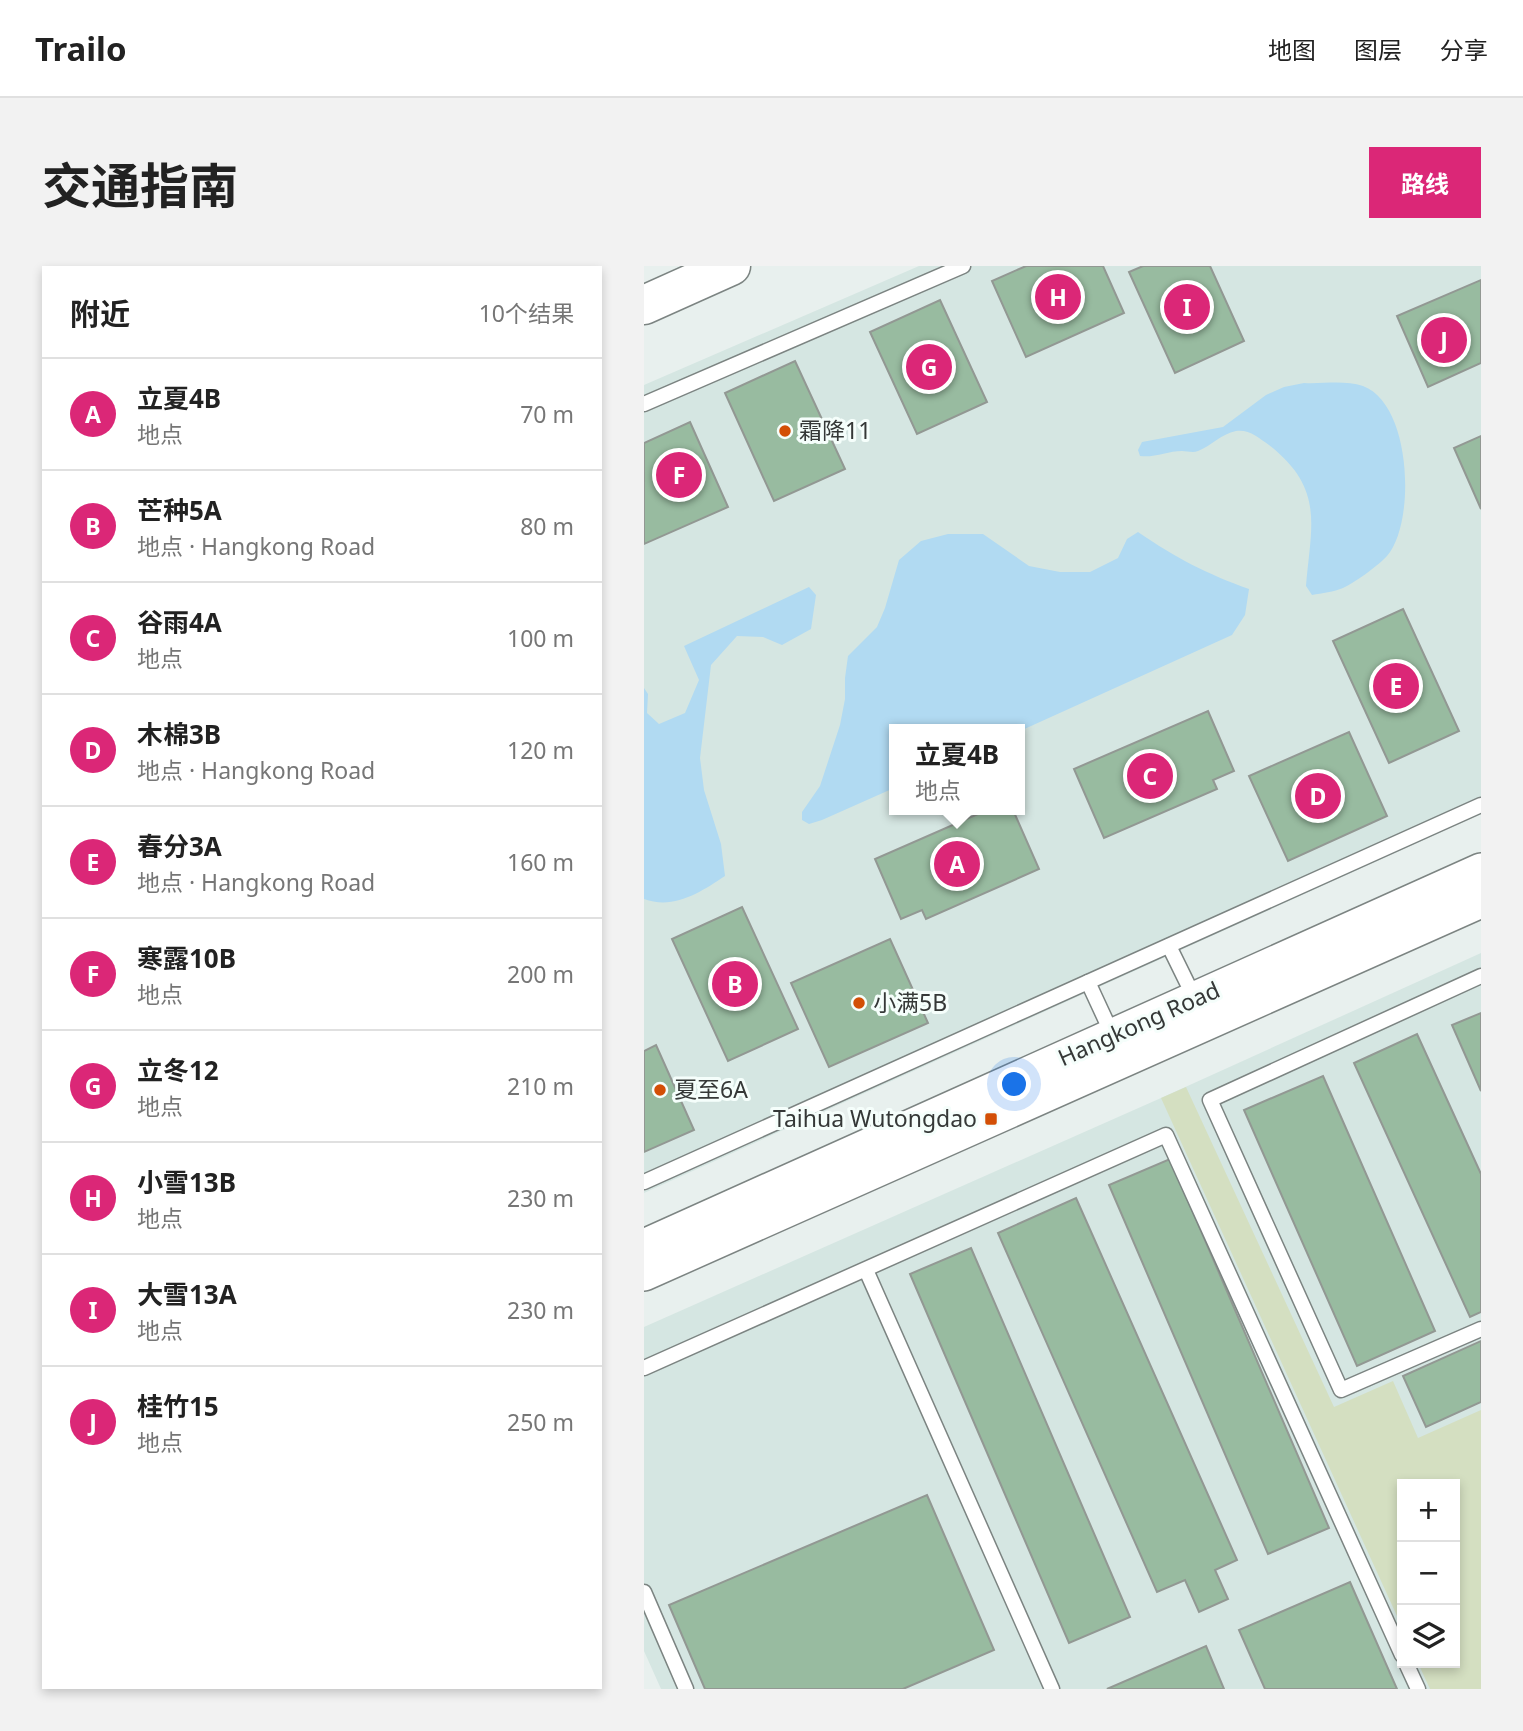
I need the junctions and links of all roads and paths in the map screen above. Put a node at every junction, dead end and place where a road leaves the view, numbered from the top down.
1 (731, 266) edge
2 (963, 266) edge
3 (644, 305) edge
4 (644, 404) edge
5 (1481, 805) edge
6 (1481, 870) edge
7 (1481, 901) edge
8 (1169, 946) junction
9 (1481, 976) edge
10 (1088, 982) junction
11 (1195, 999) junction
12 (1112, 1036) junction
13 (644, 1182) edge
14 (644, 1246) edge
15 (866, 1270) junction
16 (644, 1274) edge
17 (1481, 1329) edge
18 (644, 1368) edge
19 (644, 1592) edge
20 (1397, 1644) edge
21 (1408, 1668) edge
22 (686, 1689) edge
23 (1052, 1689) edge
24 (1418, 1689) edge

1 - 3 highway
2 - 4 lane
5 - 8 lane
6 - 11 street, Hangkong Road
7 - 16 street, Hangkong Road
8 - 10 lane
8 - 11 lane
9 - 17 lane
10 - 12 lane
10 - 13 lane
11 - 12 street, Hangkong Road
12 - 14 street, Hangkong Road
15 - 18 lane
15 - 20 lane
15 - 23 lane
19 - 22 lane
21 - 24 lane

